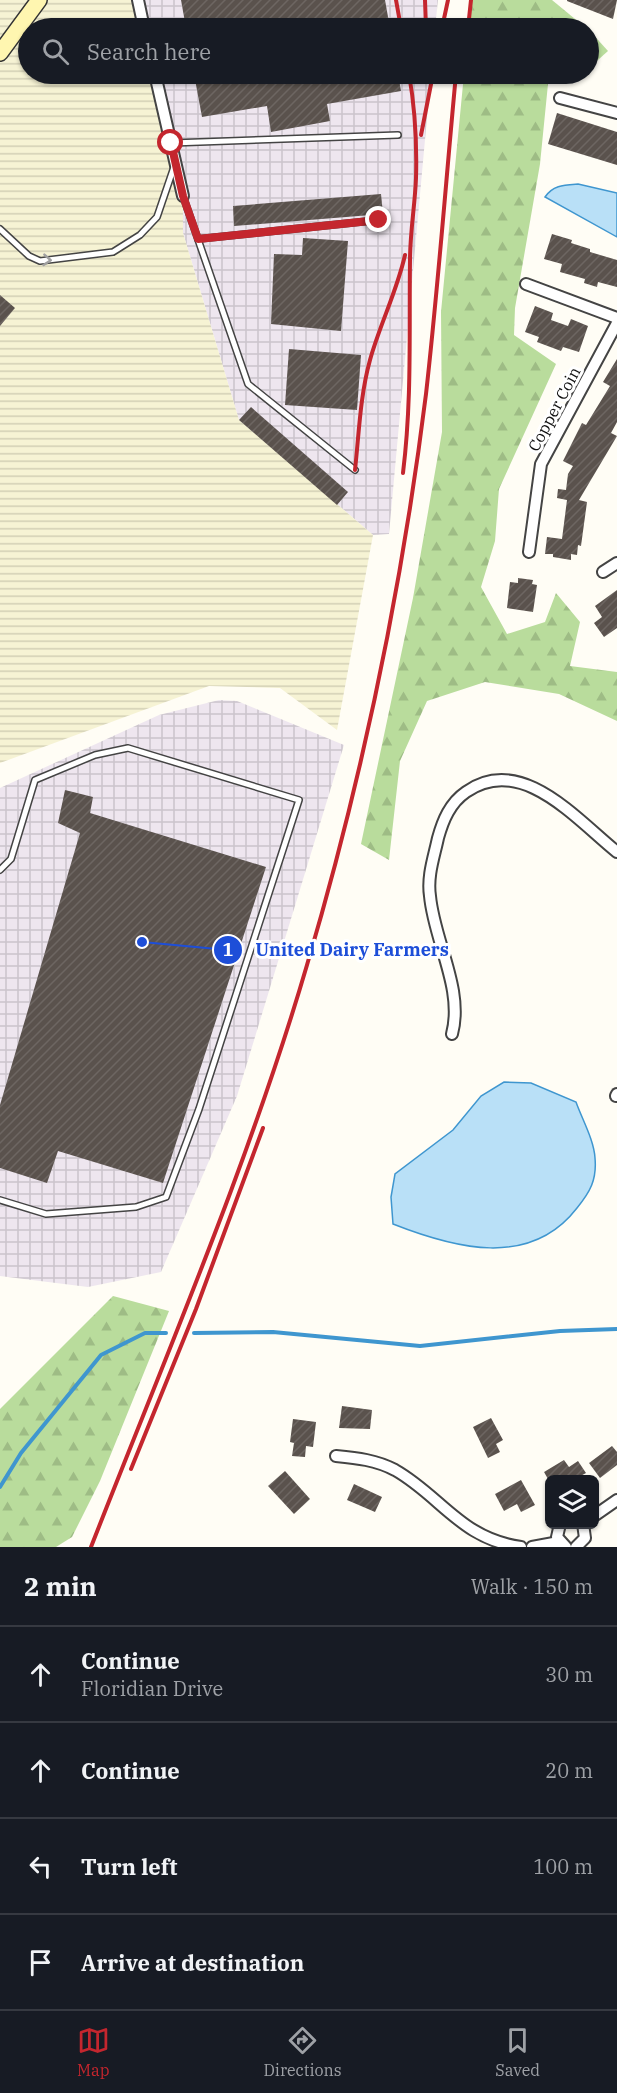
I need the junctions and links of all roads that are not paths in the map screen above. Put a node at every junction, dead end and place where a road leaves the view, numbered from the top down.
1 (39, 0) edge
2 (138, 0) edge
3 (26, 18) edge
4 (142, 18) edge
5 (18, 29) edge
6 (0, 53) edge
7 (156, 84) edge
8 (560, 98) dead end
9 (617, 113) edge
10 (398, 135) dead end
11 (171, 143) junction
12 (175, 164) junction
13 (183, 196) joint
14 (379, 220) dead end
15 (0, 229) edge
16 (198, 239) junction
17 (526, 284) dead end
18 (617, 320) edge
19 (356, 470) dead end
20 (529, 552) dead end
21 (617, 563) edge
22 (603, 572) dead end
23 (617, 852) edge
24 (0, 870) edge
25 (452, 1034) dead end
26 (0, 1200) edge
27 (336, 1456) dead end
28 (617, 1500) edge
29 (599, 1513) edge
30 (558, 1529) edge
31 (584, 1529) edge
32 (563, 1544) edge
33 (521, 1547) edge
34 (532, 1547) edge
35 (576, 1547) edge

1 - 3 main road
2 - 4 street
5 - 6 main road
7 - 11 street
8 - 9 street
10 - 11 lane
11 - 12 street
12 - 13 street
15 -> 12 lane
13 - 16 lane
14 - 16 lane
16 - 19 lane
17 - 18 street
18 - 20 street, Copper Coin
21 - 22 street
23 - 25 street
24 - 26 lane
27 - 33 street
28 - 29 street
30 - 32 street
31 - 35 street
32 - 34 street

